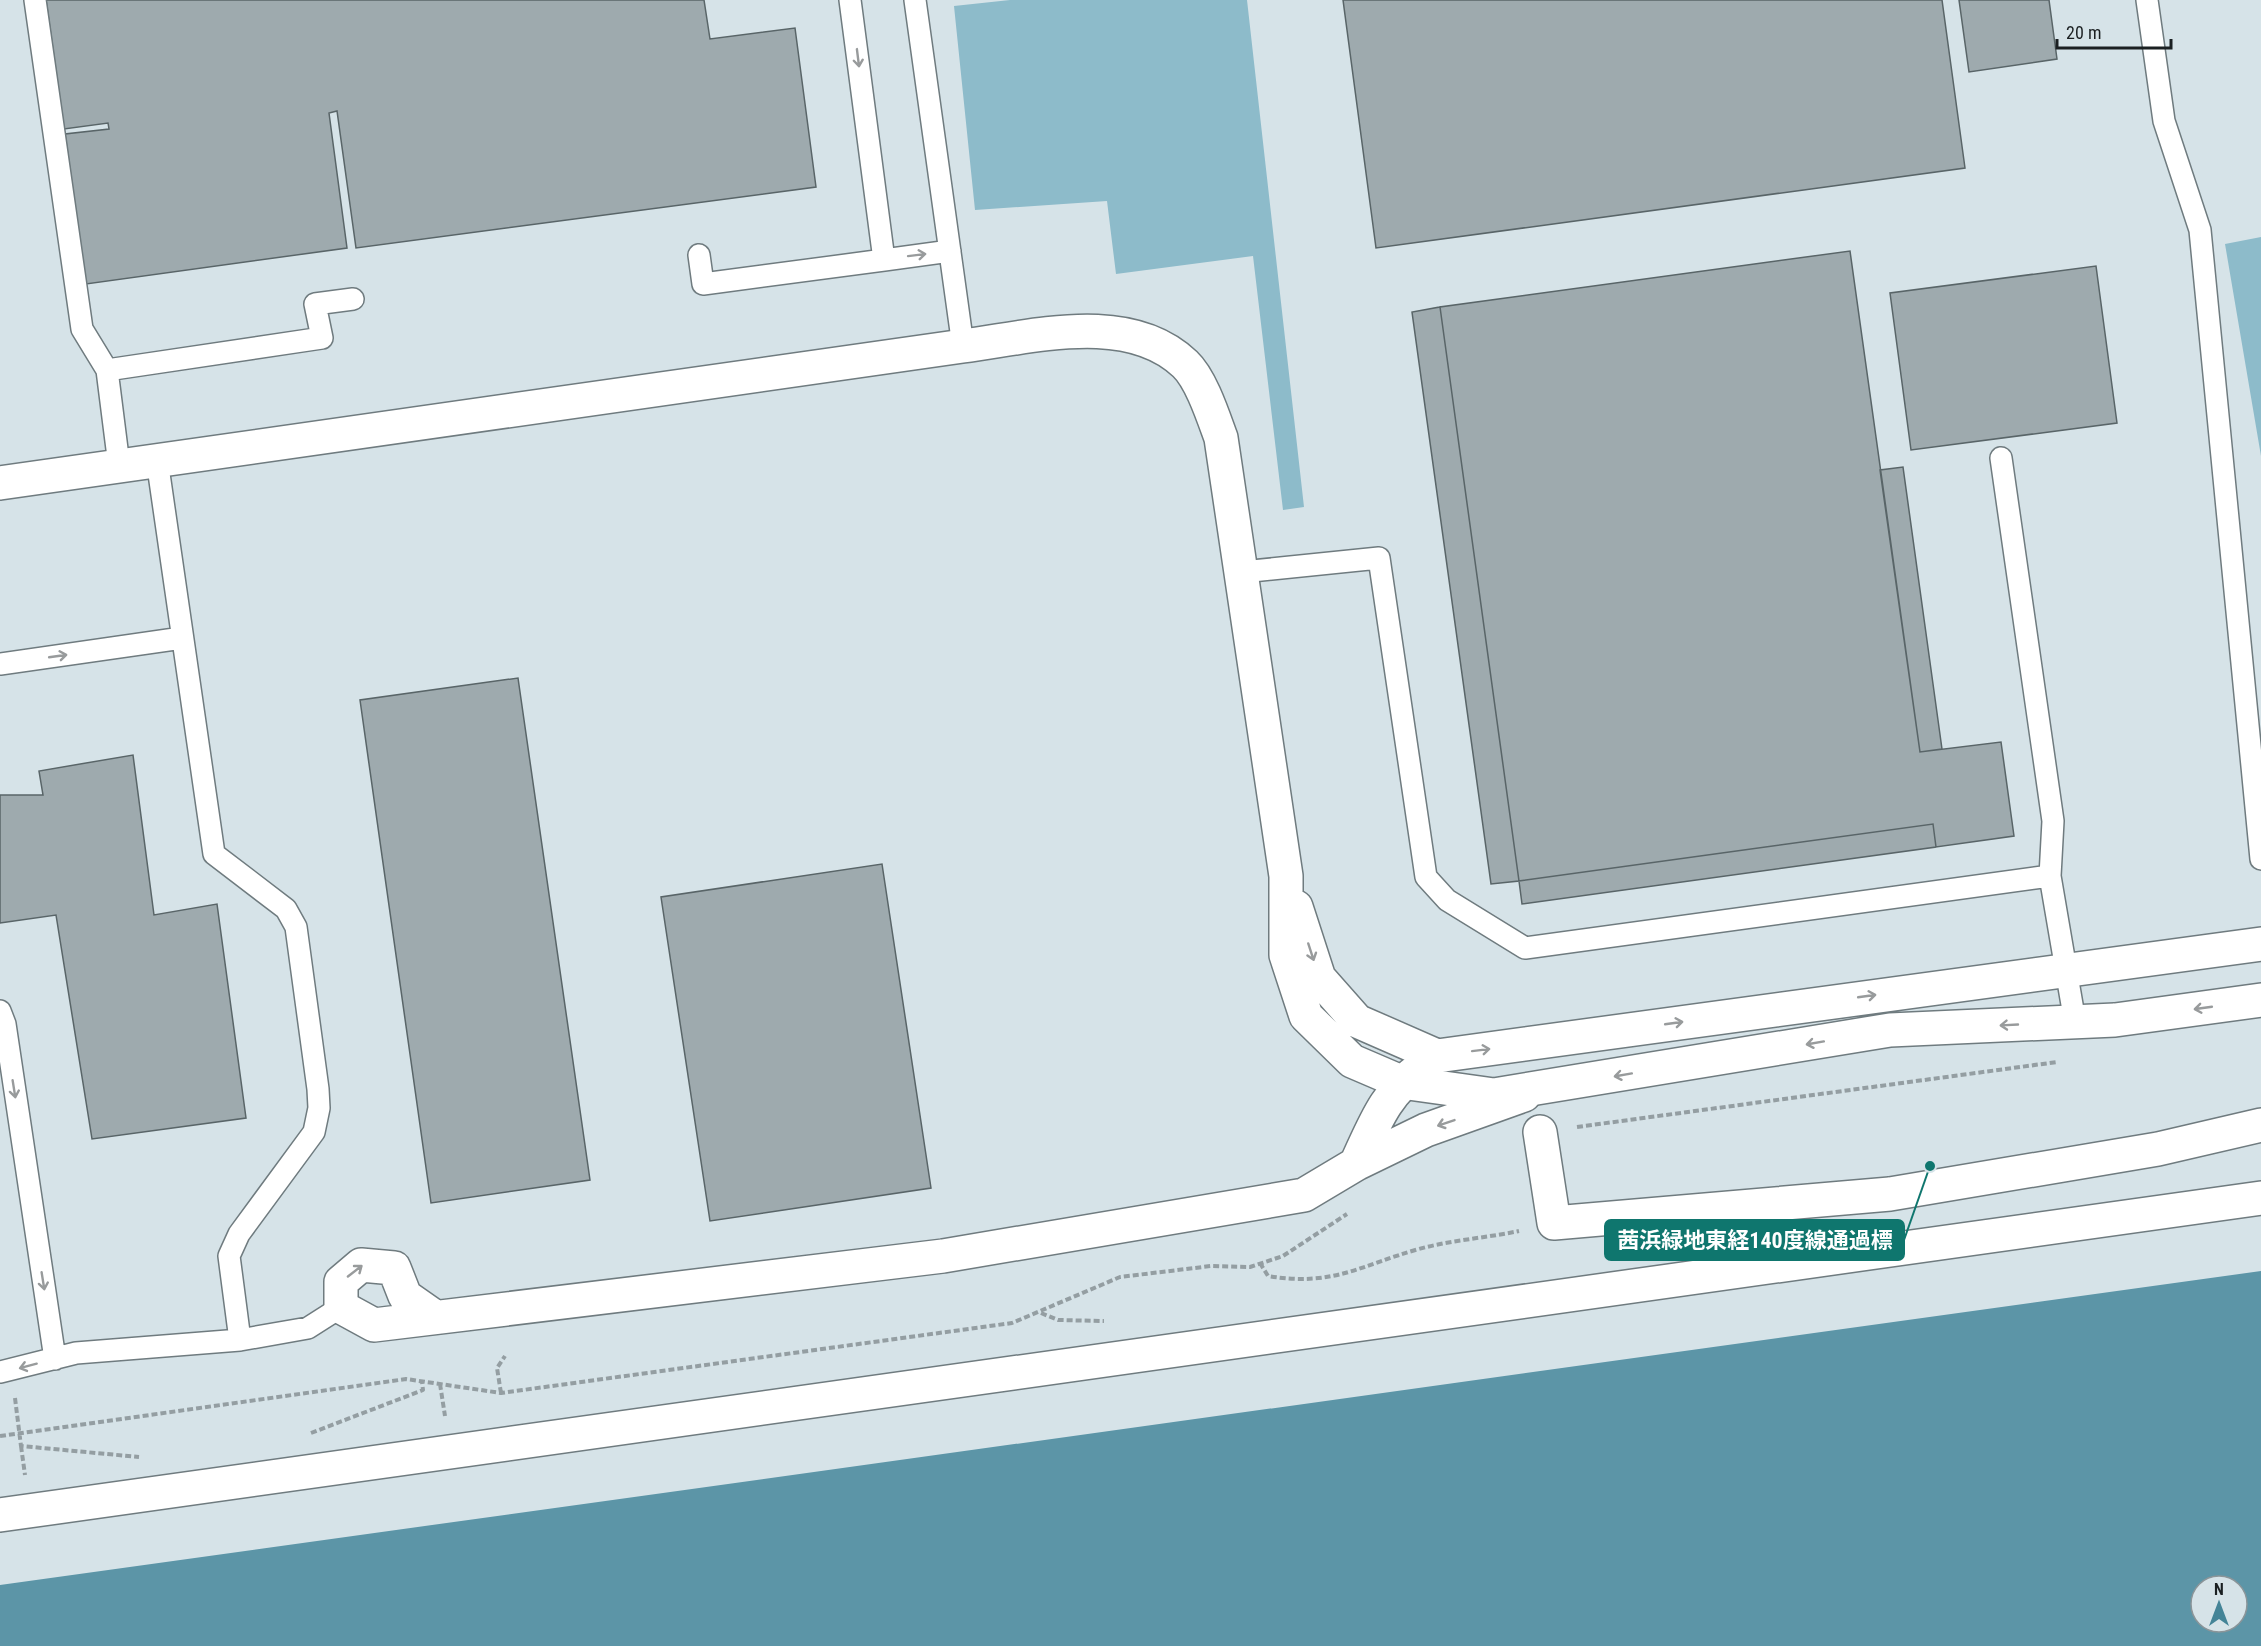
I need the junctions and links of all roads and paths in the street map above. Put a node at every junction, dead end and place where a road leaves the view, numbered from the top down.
1 (35, 0) edge
2 (850, 0) edge
3 (915, 0) edge
4 (2147, 0) edge
5 (950, 251) junction
6 (699, 255) dead end
7 (884, 260) junction
8 (353, 299) dead end
9 (963, 346) junction
10 (106, 370) junction
11 (2001, 458) dead end
12 (157, 460) junction
13 (119, 465) junction
14 (1, 479) edge
15 (1242, 572) junction
16 (182, 638) junction
17 (0, 664) edge
18 (2261, 859) edge
19 (1287, 876) junction
20 (2050, 876) junction
21 (2261, 944) edge
22 (2065, 969) junction
23 (2261, 1000) edge
24 (0, 1011) edge
25 (2075, 1022) junction
26 (1437, 1056) junction
27 (1401, 1082) junction
28 (1541, 1089) junction
29 (2261, 1125) edge
30 (1540, 1132) dead end
31 (1356, 1164) junction
32 (2261, 1198) edge
33 (1475, 1240) dead end
34 (1260, 1263) dead end
35 (341, 1307) junction
36 (435, 1317) junction
37 (240, 1340) junction
38 (505, 1356) dead end
39 (55, 1359) junction
40 (7, 1379) edge
41 (422, 1382) dead end
42 (501, 1393) dead end
43 (300, 1437) dead end
44 (149, 1458) dead end
45 (0, 1515) edge

1 - 10 lane
2 -> 7 lane
3 - 5 lane
4 - 18 lane
7 -> 5 lane
5 - 9 lane
6 - 7 lane
8 - 10 lane
9 - 12 street
9 - 15 street
10 - 13 lane
11 - 20 lane
12 - 13 street
12 - 16 lane
13 - 14 street
15 - 19 street
15 - 20 lane
17 -> 16 lane
16 - 37 lane
19 -> 26 street
19 - 27 street
20 - 22 lane
21 - 22 street
22 - 25 lane
26 -> 22 street
23 -> 25 street
24 -> 39 lane
25 -> 28 street
26 - 27 street
27 - 28 street
27 - 31 street
28 -> 31 street
29 - 30 street
31 - 36 street
32 - 45 street
33 - 34 path
35 - 36 street
35 -> 36 street
35 - 37 lane
37 - 39 lane
38 - 42 path
39 -> 40 lane
40 - 44 path
41 - 43 path

